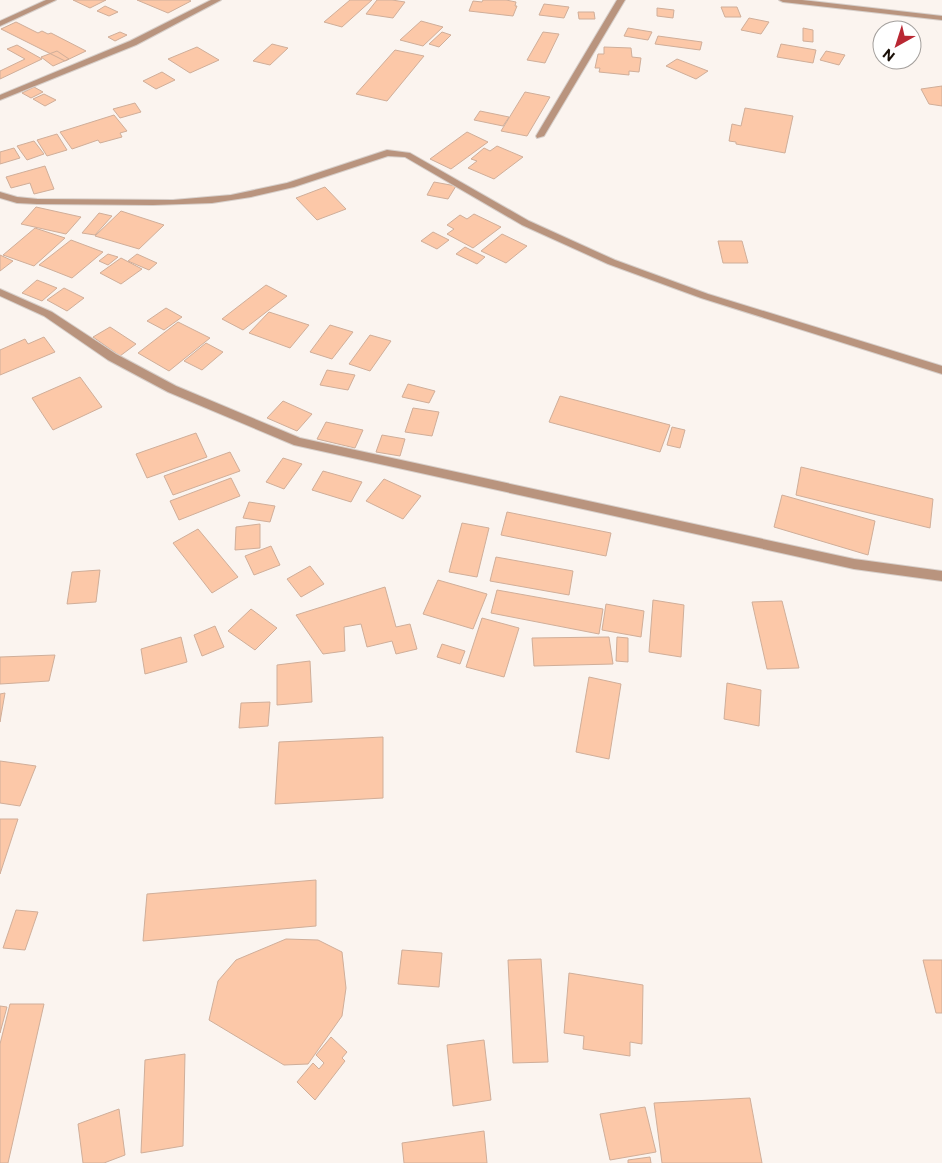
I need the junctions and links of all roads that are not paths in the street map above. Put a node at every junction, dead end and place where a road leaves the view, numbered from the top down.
1 (52, 0) edge
2 (217, 0) edge
3 (621, 0) edge
4 (783, 0) edge
5 (942, 18) edge
6 (0, 24) edge
7 (0, 98) edge
8 (540, 136) dead end
9 (0, 195) edge
10 (0, 292) edge
11 (942, 370) edge
12 (942, 576) edge

1 - 6 street
2 - 7 street
3 - 8 street
4 - 5 street
9 - 11 street
10 - 12 street

